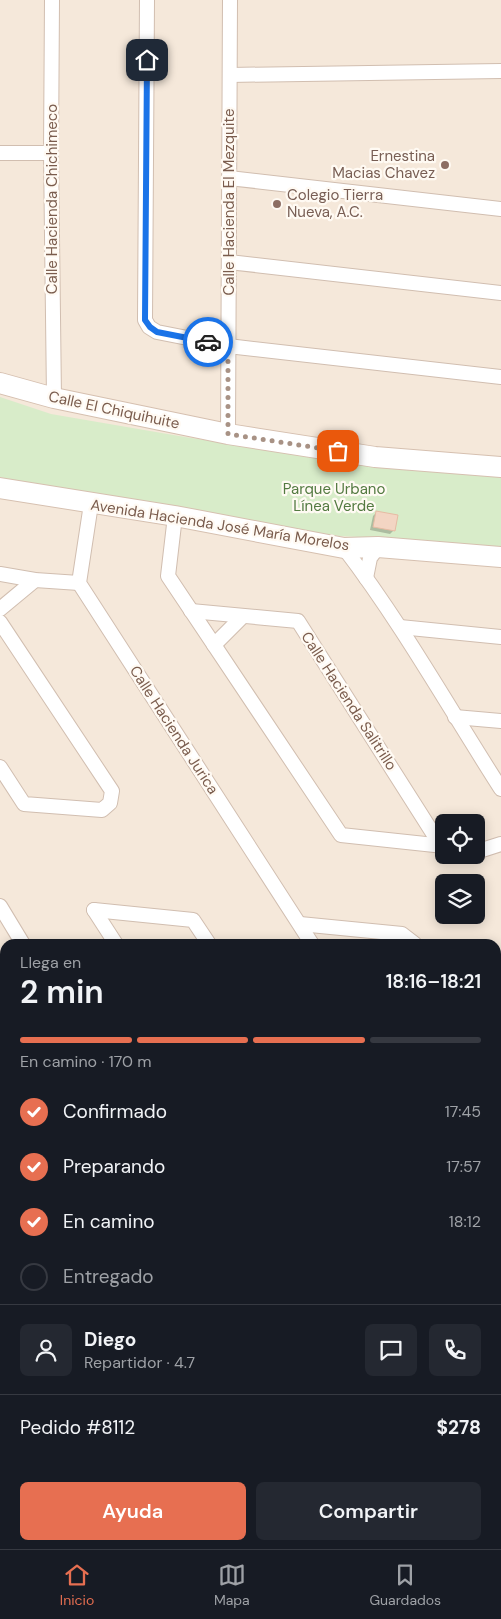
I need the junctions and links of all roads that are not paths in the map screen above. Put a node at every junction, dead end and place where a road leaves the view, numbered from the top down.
1 (52, 0) edge
2 (148, 0) edge
3 (230, 0) edge
4 (501, 71) edge
5 (230, 76) junction
6 (0, 153) edge
7 (51, 153) junction
8 (229, 178) junction
9 (501, 209) edge
10 (229, 262) junction
11 (501, 293) edge
12 (228, 346) junction
13 (501, 377) edge
14 (0, 384) edge
15 (54, 398) junction
16 (228, 434) junction
17 (501, 467) edge
18 (0, 488) edge
19 (90, 504) junction
20 (175, 516) junction
21 (378, 547) junction
22 (344, 548) junction
23 (501, 557) edge
24 (0, 574) edge
25 (366, 578) junction
26 (35, 580) junction
27 (79, 583) junction
28 (0, 609) edge
29 (191, 611) junction
30 (243, 616) junction
31 (0, 622) edge
32 (400, 627) junction
33 (501, 637) edge
34 (214, 645) junction
35 (455, 717) junction
36 (501, 720) edge
37 (0, 767) edge
38 (501, 789) edge
39 (435, 835) edge
40 (501, 844) edge
41 (435, 845) edge
42 (485, 849) edge
43 (0, 906) edge
44 (300, 924) junction
45 (20, 939) edge
46 (113, 939) edge
47 (206, 939) edge
48 (309, 939) edge
49 (408, 939) edge

1 - 7 street, Calle Hacienda Chichimeco
2 - 12 street
3 - 5 street, Calle Hacienda El Mezquite
4 - 5 street
5 - 8 street, Calle Hacienda El Mezquite
6 - 7 street
7 - 15 street, Calle Hacienda Chichimeco
8 - 9 street
8 - 10 street, Calle Hacienda El Mezquite
10 - 11 street
10 - 12 street, Calle Hacienda El Mezquite
12 - 13 street
12 - 16 street, Calle Hacienda El Mezquite
14 - 15 main road, Calle El Chiquihuite
15 - 16 main road, Calle El Chiquihuite
16 - 17 main road
18 - 19 main road, Avenida Hacienda José María Morelos
19 - 20 main road, Avenida Hacienda José María Morelos
19 - 27 street
20 - 22 main road, Avenida Hacienda José María Morelos
20 - 29 street
21 - 22 main road, Avenida Hacienda José María Morelos
21 - 23 main road, Avenida Hacienda José María Morelos
21 - 25 street
22 - 25 street
24 - 26 street
25 - 32 street
26 - 27 street
26 - 28 street
27 - 44 street, Calle Hacienda Jurica
29 - 30 street, Calle Hacienda Salitrillo
29 - 34 street
30 - 34 street
30 - 39 street, Calle Hacienda Salitrillo
31 - 37 street
32 - 33 street
32 - 35 street
34 - 41 street
35 - 36 street
35 - 38 street
40 - 42 street
43 - 45 street
44 - 48 street, Calle Hacienda Jurica
44 - 49 street
46 - 47 street

